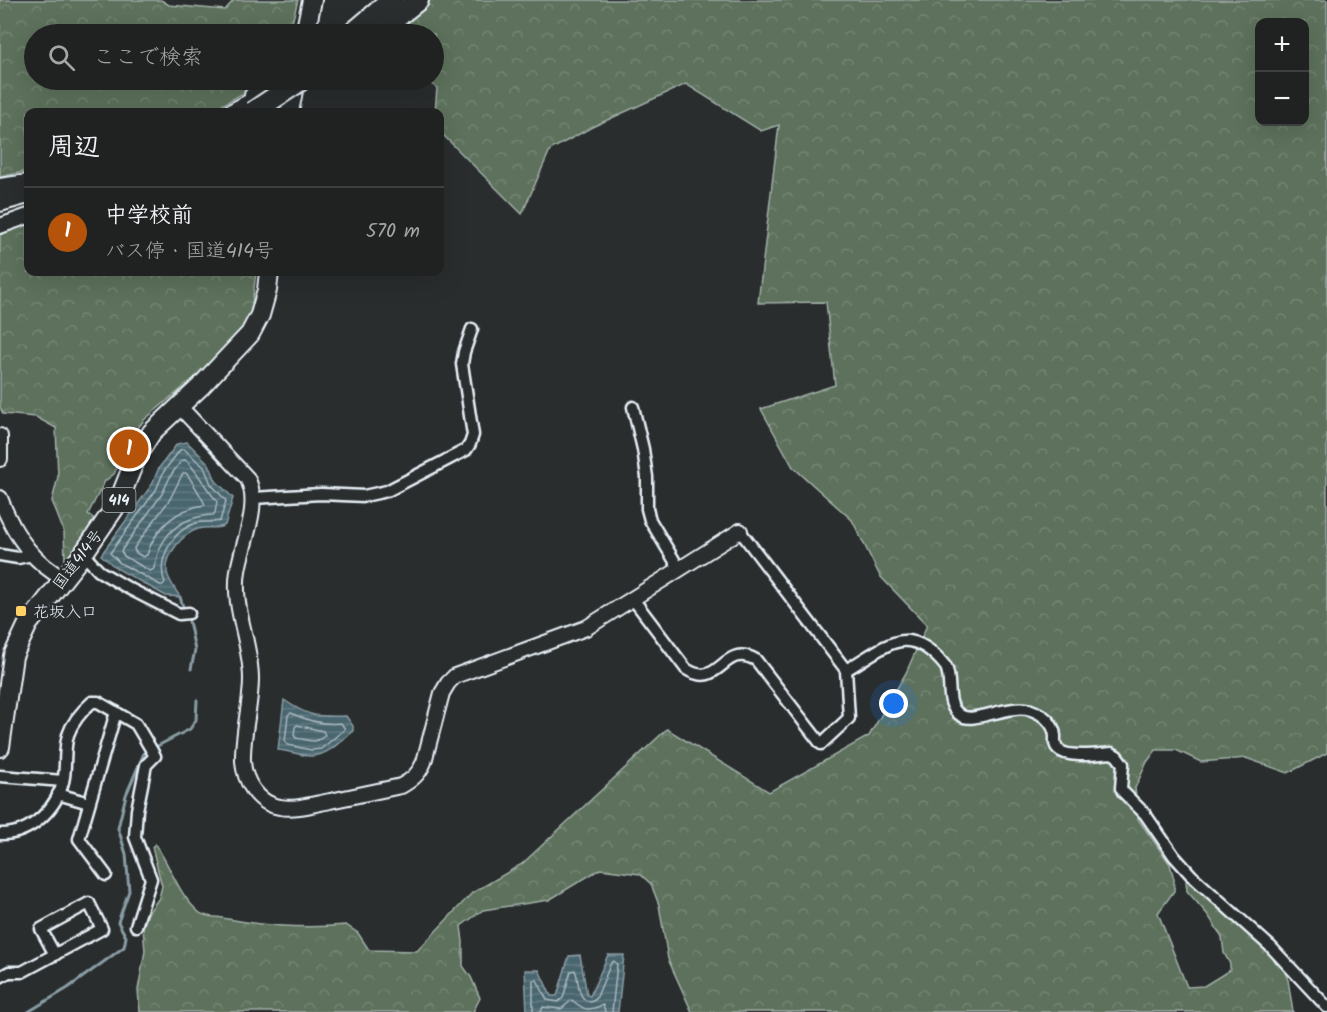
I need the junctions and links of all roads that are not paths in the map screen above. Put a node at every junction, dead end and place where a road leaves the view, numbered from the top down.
1 (392, 0) edge
2 (400, 0) edge
3 (418, 0) edge
4 (312, 2) edge
5 (377, 18) edge
6 (306, 24) edge
7 (257, 90) edge
8 (277, 90) edge
9 (281, 90) edge
10 (283, 90) edge
11 (287, 90) edge
12 (293, 90) edge
13 (232, 108) edge
14 (239, 108) edge
15 (251, 108) edge
16 (258, 108) edge
17 (271, 108) edge
18 (290, 108) edge
19 (0, 188) edge
20 (24, 189) edge
21 (24, 191) edge
22 (0, 203) edge
23 (24, 204) edge
24 (0, 210) edge
25 (24, 217) edge
26 (0, 226) edge
27 (267, 276) edge
28 (472, 329) dead end
29 (179, 406) junction
30 (633, 407) dead end
31 (0, 436) edge
32 (0, 459) edge
33 (254, 498) junction
34 (1, 503) edge
35 (740, 531) joint
36 (83, 554) junction
37 (0, 555) edge
38 (32, 555) junction
39 (680, 570) junction
40 (63, 578) junction
41 (633, 599) junction
42 (189, 613) dead end
43 (846, 670) junction
44 (116, 712) junction
45 (0, 747) edge
46 (0, 776) edge
47 (63, 781) junction
48 (58, 794) junction
49 (89, 803) junction
50 (0, 834) edge
51 (106, 875) dead end
52 (136, 926) dead end
53 (55, 955) junction
54 (0, 977) edge
55 (1327, 1007) edge

1 - 5 highway
2 - 5 highway
3 - 5 highway
4 - 6 highway
7 - 13 street
8 - 14 street
9 - 15 highway
10 - 16 highway, bridge
11 - 17 street
12 - 18 highway
19 - 20 highway
21 - 22 highway
23 - 24 highway
25 - 26 street
27 - 29 highway, 国道414号 / 414
28 - 33 street
29 - 33 street
29 - 36 highway, 国道414号 / 414
30 - 39 street
31 - 32 street
33 - 41 street
34 - 38 street
35 - 39 street
35 - 43 street
36 - 40 highway, 国道414号 / 414
36 - 42 street
37 - 38 street
38 - 40 street
39 - 41 street
40 - 45 highway, 国道414号 / 414
41 - 43 street
43 - 55 street
44 - 47 street
44 - 49 street
44 - 52 street
46 - 47 street
47 - 48 street
48 - 49 street
48 - 50 street
49 - 51 street
53 - 53 street
53 - 54 street

